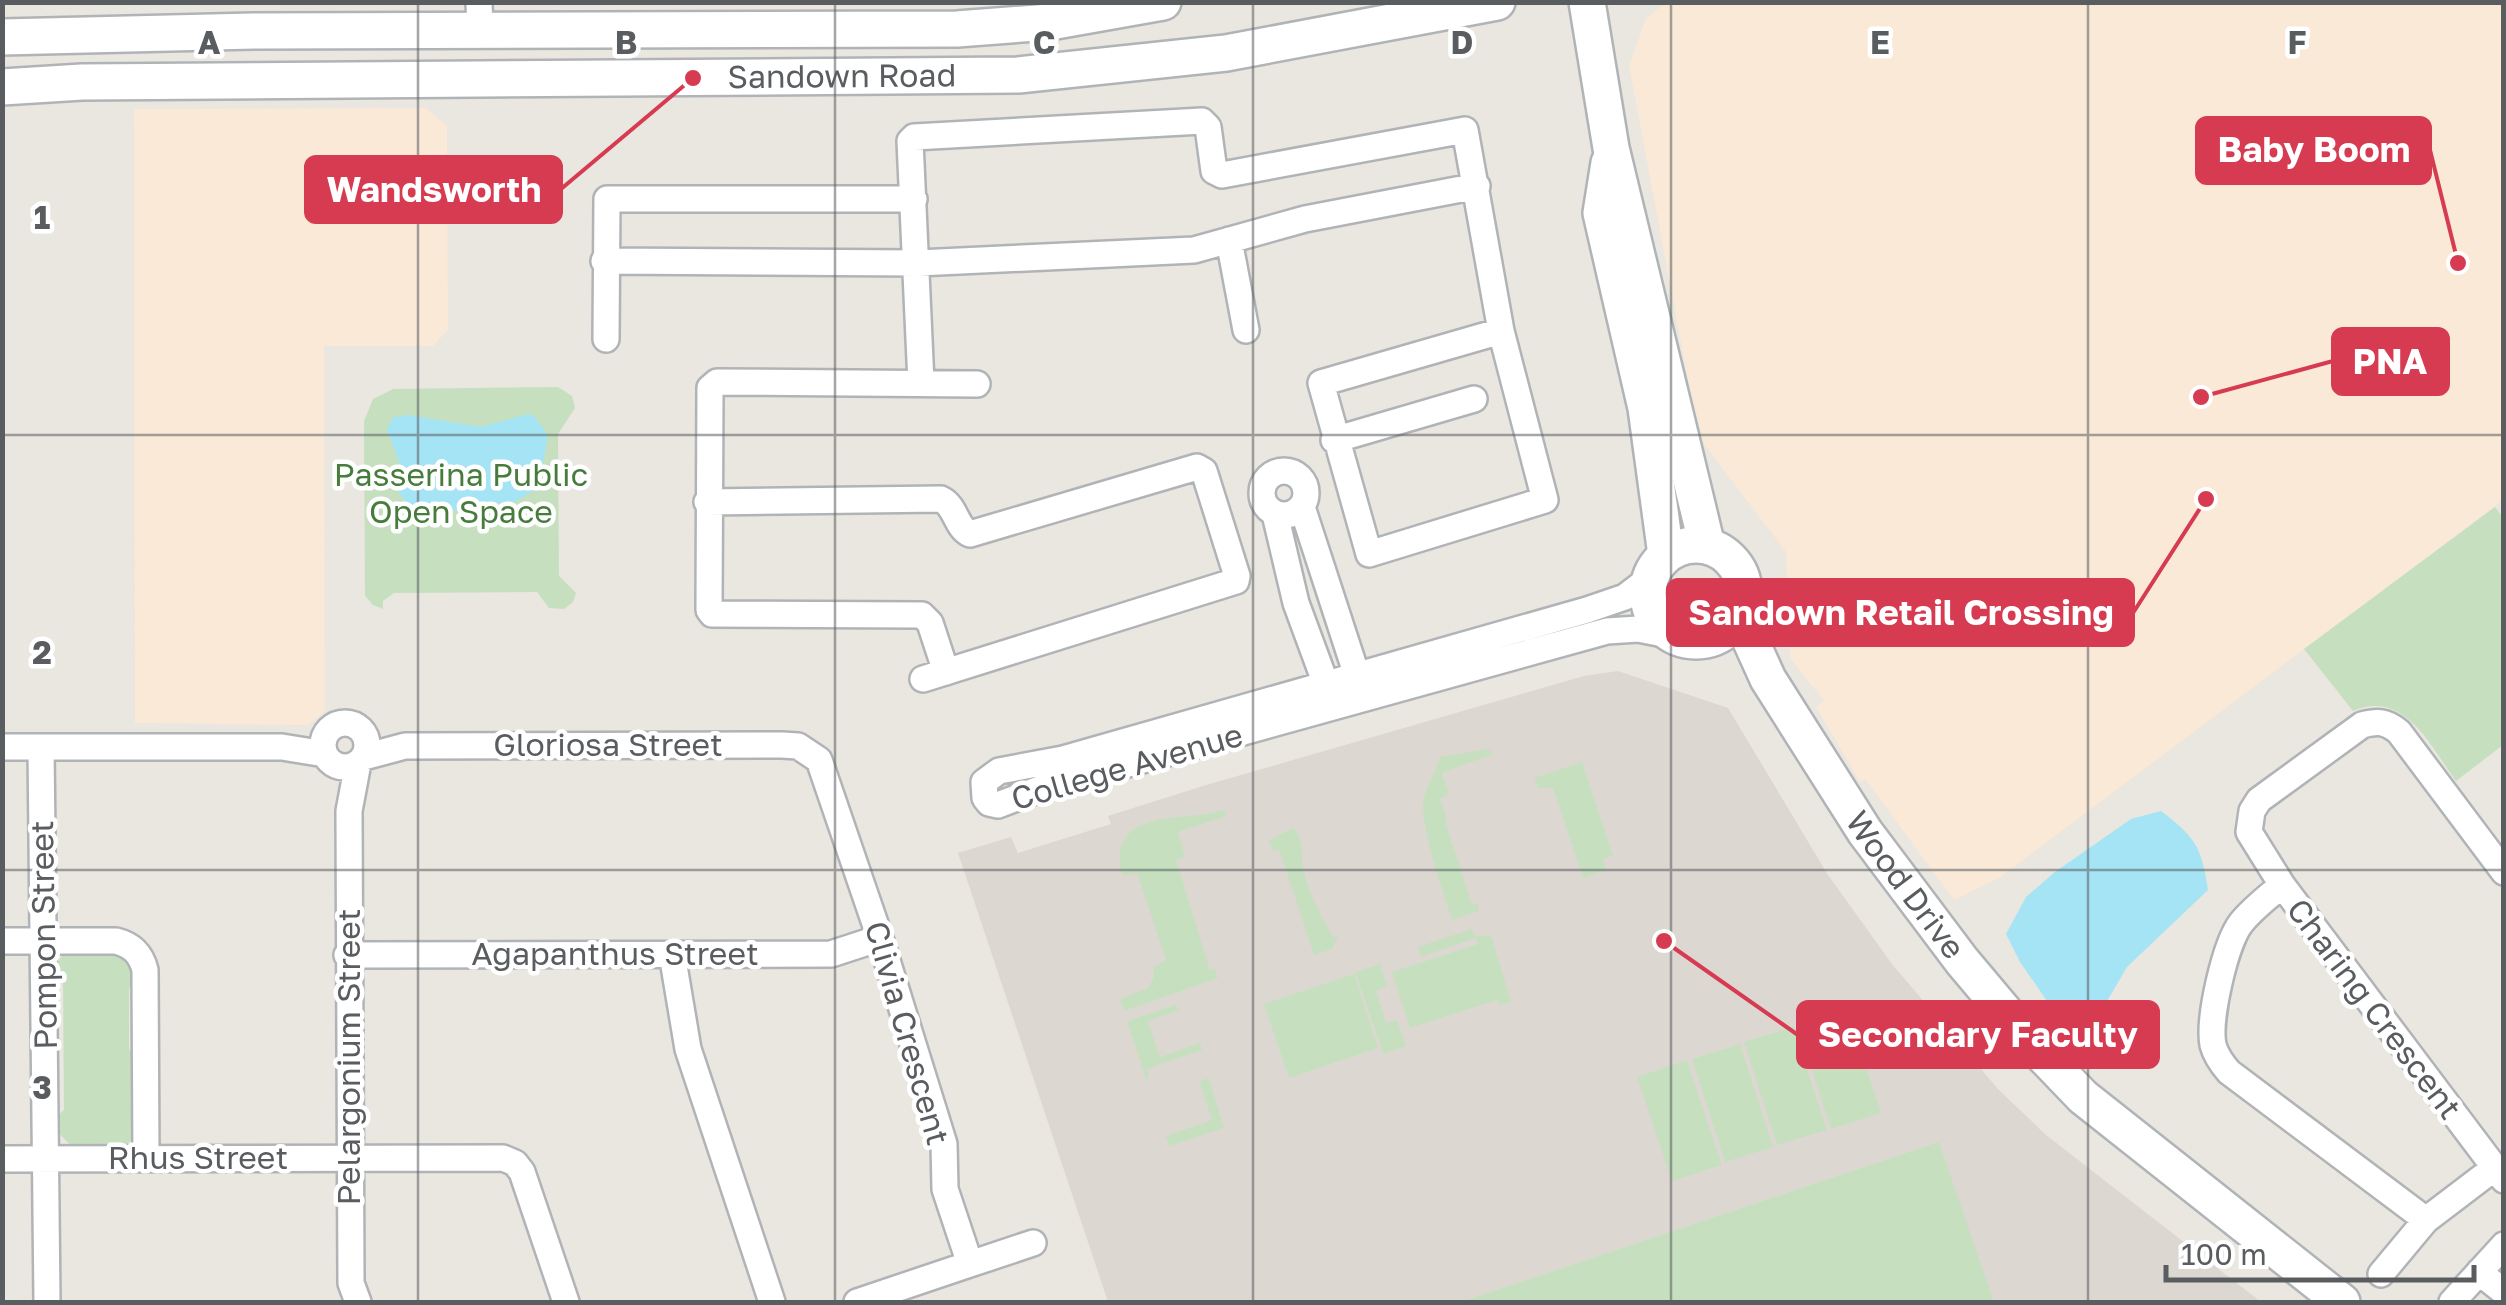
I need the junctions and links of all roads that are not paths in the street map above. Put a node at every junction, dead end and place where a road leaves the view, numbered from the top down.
1 (1163, 2) edge
2 (1497, 2) edge
3 (1587, 2) edge
4 (480, 17) edge
5 (2, 37) edge
6 (2, 87) edge
7 (1611, 148) junction
8 (1477, 186) junction
9 (914, 199) junction
10 (1229, 240) junction
11 (604, 261) junction
12 (918, 263) junction
13 (1246, 330) dead end
14 (1501, 330) junction
15 (606, 339) dead end
16 (921, 384) junction
17 (977, 384) dead end
18 (1474, 399) dead end
19 (1334, 440) junction
20 (1346, 478) junction
21 (1304, 497) junction
22 (707, 502) junction
23 (1269, 505) junction
24 (1217, 510) junction
25 (1706, 546) junction
26 (1658, 566) junction
27 (1739, 615) junction
28 (1691, 638) junction
29 (1768, 679) junction
30 (1360, 687) junction
31 (1330, 696) junction
32 (41, 746) junction
33 (2, 747) edge
34 (345, 751) junction
35 (810, 751) joint
36 (2504, 872) edge
37 (2282, 885) junction
38 (880, 938) junction
39 (45, 940) junction
40 (2, 941) edge
41 (672, 954) junction
42 (347, 955) junction
43 (350, 1157) junction
44 (146, 1158) junction
45 (2, 1159) edge
46 (46, 1159) junction
47 (2498, 1174) edge
48 (2426, 1220) junction
49 (1032, 1243) dead end
50 (2504, 1245) edge
51 (970, 1264) junction
52 (2479, 1272) junction
53 (2381, 1274) dead end
54 (2504, 1292) edge
55 (47, 1302) edge
56 (358, 1302) edge
57 (566, 1302) edge
58 (772, 1302) edge
59 (857, 1302) edge
60 (2342, 1302) edge
61 (2452, 1302) edge

1 - 4 main road, Sandown Road
2 - 6 main road, Sandown Road
3 - 7 main road
4 - 5 main road, Sandown Road
7 - 25 main road
7 - 26 main road
8 - 9 street
8 - 10 street
8 - 14 street
9 - 11 street
9 - 12 street
10 - 12 street
10 - 13 street
11 - 12 street
11 - 15 street
12 - 16 street
14 - 19 street
14 - 20 street
16 - 17 street
16 - 22 street
18 - 19 street
19 - 20 street
20 - 21 street
21 - 23 street
21 - 23 street
21 - 30 street
22 - 24 street
22 - 24 street
23 - 24 street
23 - 31 street
25 - 26 main road
25 - 27 main road
26 - 28 main road
26 - 30 street, College Avenue
27 - 28 main road
27 - 29 main road, Wood Drive
28 - 29 main road, Wood Drive
28 - 30 street, College Avenue
29 - 60 main road, Wood Drive
30 - 31 street, College Avenue
31 - 31 street, College Avenue
32 - 33 street, Gloriosa Street
32 - 34 street, Gloriosa Street
32 - 39 street, Pompon Street
34 - 35 street, Gloriosa Street
34 - 42 street, Pelargonium Street
35 - 38 street, Clivia Crescent
36 - 37 street, Charing Crescent
37 - 47 street, Charing Crescent
37 - 48 street, Charing Crescent
38 - 41 street, Agapanthus Street
38 - 51 street, Clivia Crescent
39 - 40 street
39 - 44 street
39 - 46 street, Pompon Street
41 - 42 street, Agapanthus Street
41 - 58 street
42 - 43 street, Pelargonium Street
43 - 44 street, Rhus Street
43 - 56 street, Pelargonium Street
43 - 57 street, Rhus Street
44 - 46 street, Rhus Street
45 - 46 street, Rhus Street
46 - 55 street, Pompon Street
47 - 48 street
48 - 53 street
49 - 51 street
50 - 52 street
51 - 59 street
52 - 54 street
52 - 61 street

